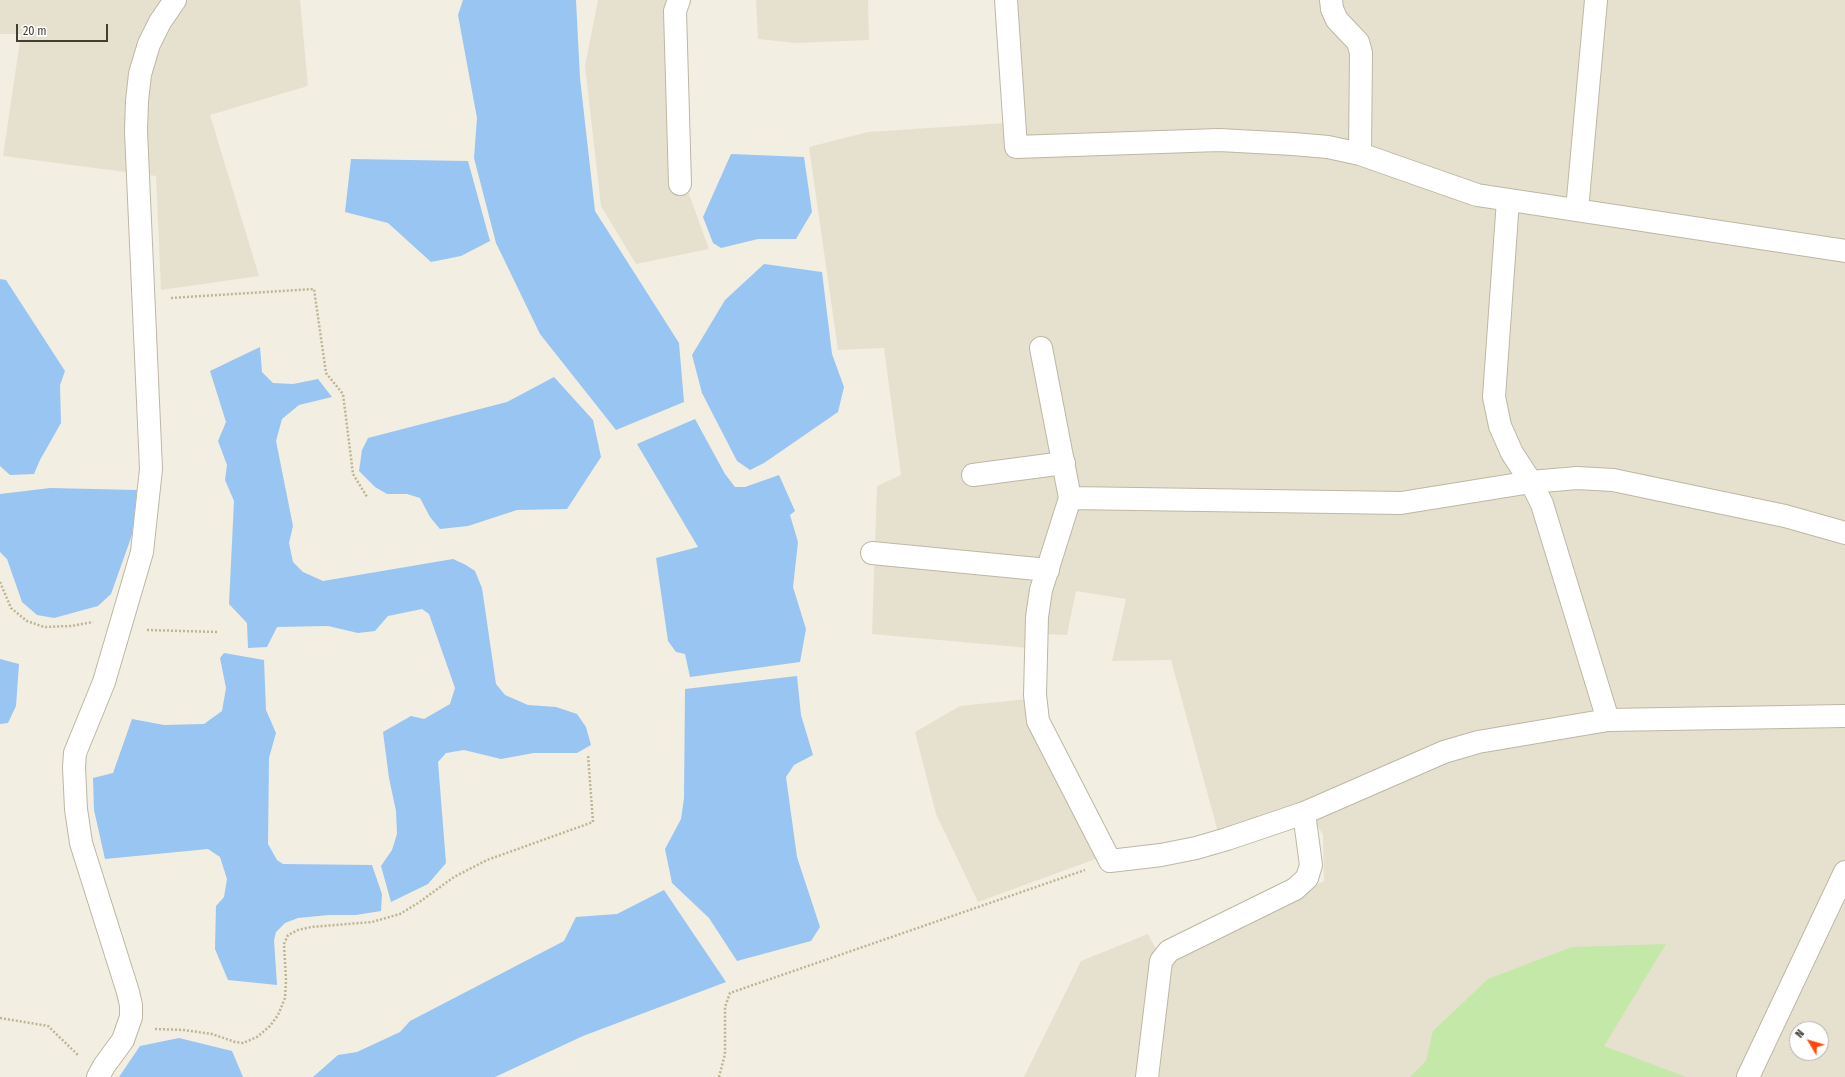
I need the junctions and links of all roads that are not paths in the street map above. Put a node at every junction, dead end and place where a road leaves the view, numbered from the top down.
1 (175, 0) edge
2 (679, 0) edge
3 (1006, 0) edge
4 (1332, 0) edge
5 (1596, 0) edge
6 (1360, 154) junction
7 (680, 184) dead end
8 (1508, 200) junction
9 (1577, 210) junction
10 (1845, 252) edge
11 (1041, 348) dead end
12 (1064, 463) junction
13 (973, 475) dead end
14 (1531, 482) junction
15 (1070, 498) junction
16 (1845, 533) edge
17 (872, 553) dead end
18 (1048, 570) junction
19 (1845, 716) edge
20 (1608, 720) junction
21 (1304, 814) junction
22 (1845, 872) edge
23 (98, 1077) edge
24 (1147, 1077) edge
25 (1748, 1077) edge

1 - 23 street
2 - 7 street
3 - 6 street
4 - 6 street
5 - 9 street
6 - 8 street
8 - 9 street
8 - 14 street
9 - 10 street
11 - 12 street
12 - 13 street
12 - 15 street
14 - 15 street
14 - 16 street
14 - 20 street
15 - 18 street
17 - 18 street
18 - 21 street
19 - 20 street
20 - 21 street
21 - 24 street
22 - 25 street

